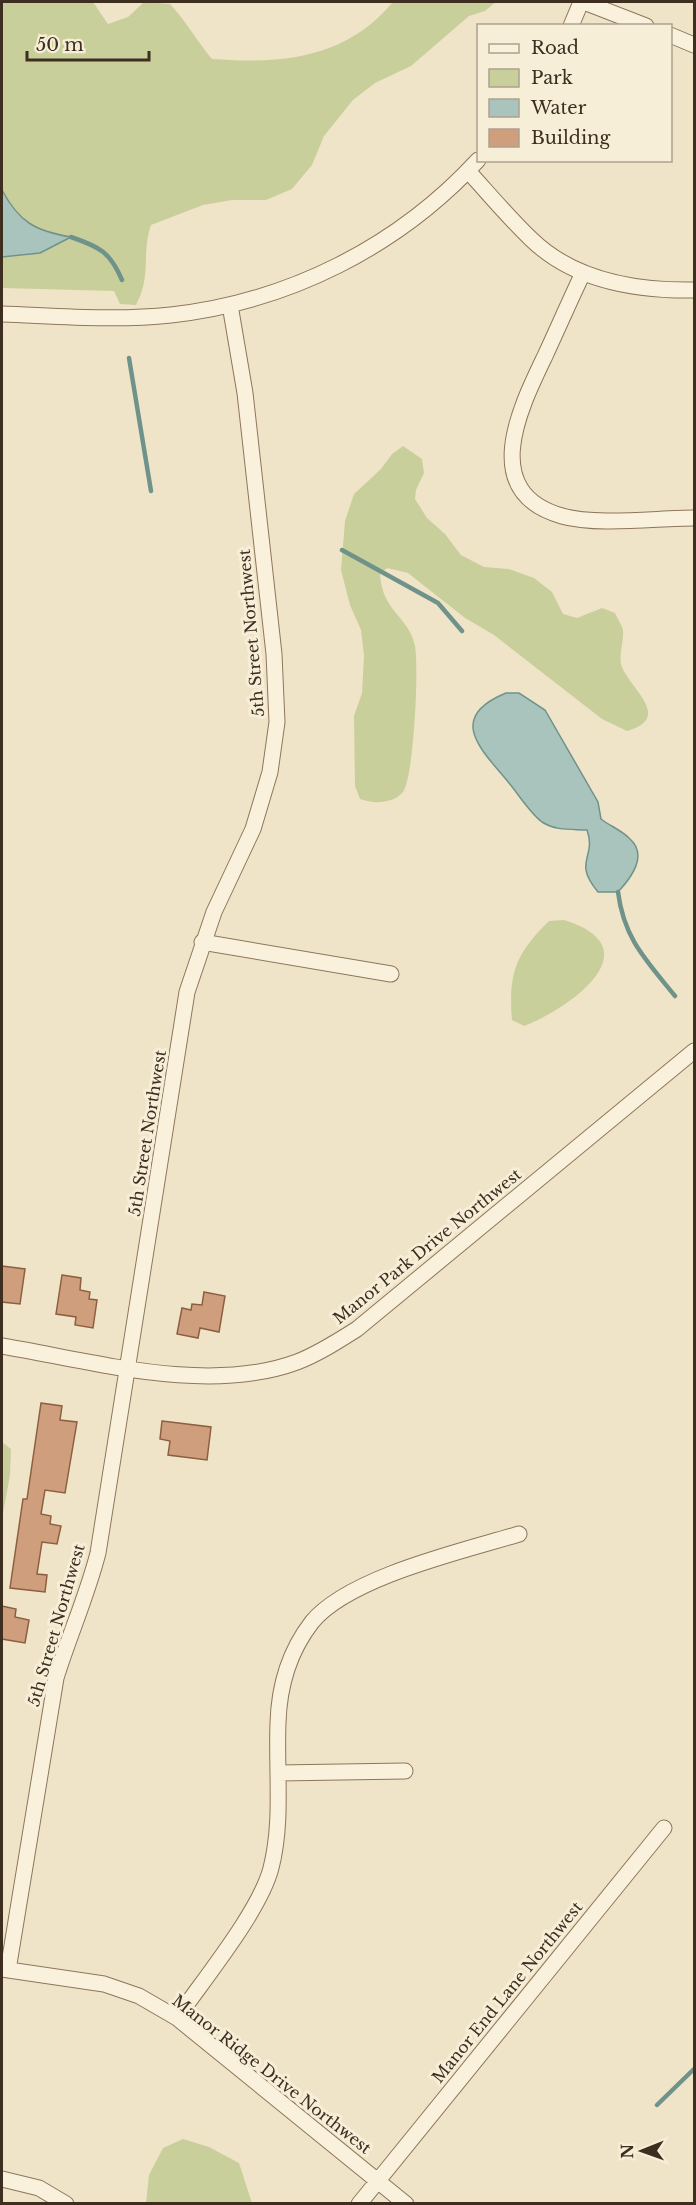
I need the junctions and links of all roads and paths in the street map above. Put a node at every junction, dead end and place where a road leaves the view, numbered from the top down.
1 (583, 2) edge
2 (572, 24) edge
3 (641, 24) edge
4 (672, 36) edge
5 (694, 45) edge
6 (473, 166) edge
7 (583, 273) junction
8 (694, 290) edge
9 (230, 305) junction
10 (2, 314) edge
11 (694, 518) edge
12 (202, 942) junction
13 (391, 974) dead end
14 (694, 1051) edge
15 (2, 1346) edge
16 (128, 1367) junction
17 (519, 1534) dead end
18 (405, 1771) dead end
19 (278, 1773) junction
20 (664, 1828) dead end
21 (5, 1970) edge
22 (177, 2018) junction
23 (2, 2179) edge
24 (376, 2179) junction
25 (66, 2204) edge
26 (359, 2204) edge
27 (406, 2204) edge

1 - 2 street
1 - 3 street
4 - 5 street
6 - 7 street
6 - 9 street
7 - 8 street
7 - 11 street
9 - 10 street
9 - 12 street, 5th Street Northwest
12 - 13 street
12 - 16 street, 5th Street Northwest
14 - 16 street, Manor Park Drive Northwest
15 - 16 street, Manor Park Drive Northwest
16 - 21 street, 5th Street Northwest
17 - 19 street
18 - 19 street
19 - 22 street
20 - 24 street, Manor End Lane Northwest
21 - 22 street, Manor Ridge Drive Northwest
22 - 24 street, Manor Ridge Drive Northwest
23 - 25 street
24 - 26 street, Manor End Lane Northwest
24 - 27 street, Manor Ridge Drive Northwest

